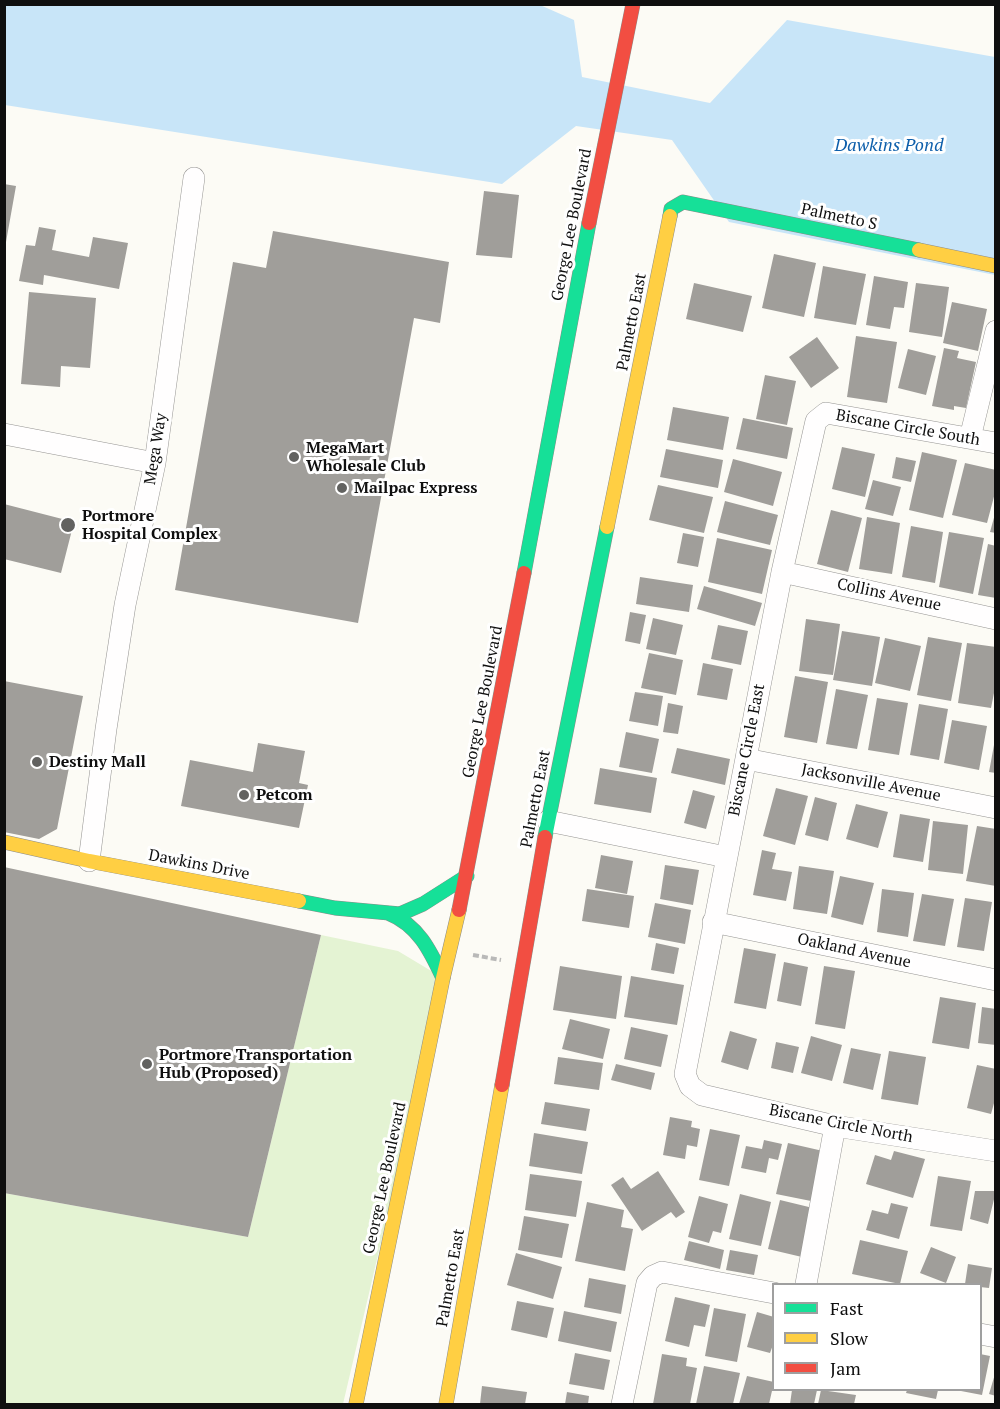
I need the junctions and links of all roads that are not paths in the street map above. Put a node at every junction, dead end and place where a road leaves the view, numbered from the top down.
1 (633, 9) edge
2 (194, 178) dead end
3 (676, 204) joint
4 (996, 266) edge
5 (996, 331) edge
6 (820, 416) joint
7 (4, 434) edge
8 (970, 438) junction
9 (996, 443) edge
10 (155, 463) junction
11 (782, 572) junction
12 (996, 619) edge
13 (746, 759) junction
14 (996, 808) edge
15 (548, 820) junction
16 (4, 842) edge
17 (726, 858) junction
18 (89, 861) junction
19 (467, 876) junction
20 (388, 913) junction
21 (713, 922) junction
22 (443, 978) junction
23 (996, 980) edge
24 (690, 1086) joint
25 (835, 1126) junction
26 (996, 1151) edge
27 (806, 1283) edge
28 (772, 1293) edge
29 (356, 1404) edge
30 (446, 1404) edge
31 (622, 1404) edge

1 - 19 main road, George Lee Boulevard
2 - 10 street, Mega Way
3 - 4 main road, Palmetto S
3 - 15 main road, Palmetto East
5 - 8 street
6 - 8 street, Biscane Circle South
6 - 11 street, Biscane Circle East
7 - 10 street
8 - 9 street, Biscane Circle South
10 - 18 street, Mega Way
11 - 12 street, Collins Avenue
11 - 13 street, Biscane Circle East
13 - 14 street, Jacksonville Avenue
13 - 17 street, Biscane Circle East
15 - 17 street
15 - 30 main road, Palmetto East
16 - 18 main road, Dawkins Drive
17 - 21 street, Biscane Circle East
18 - 20 main road, Dawkins Drive
19 - 20 main road, Dawkins Drive
19 - 22 main road, George Lee Boulevard
20 - 22 main road, Dawkins Drive
21 - 23 street, Oakland Avenue
21 - 24 street, Biscane Circle East
22 - 29 main road, George Lee Boulevard
24 - 25 street, Biscane Circle North
25 - 26 street, Biscane Circle North
25 - 27 street
28 - 31 street

